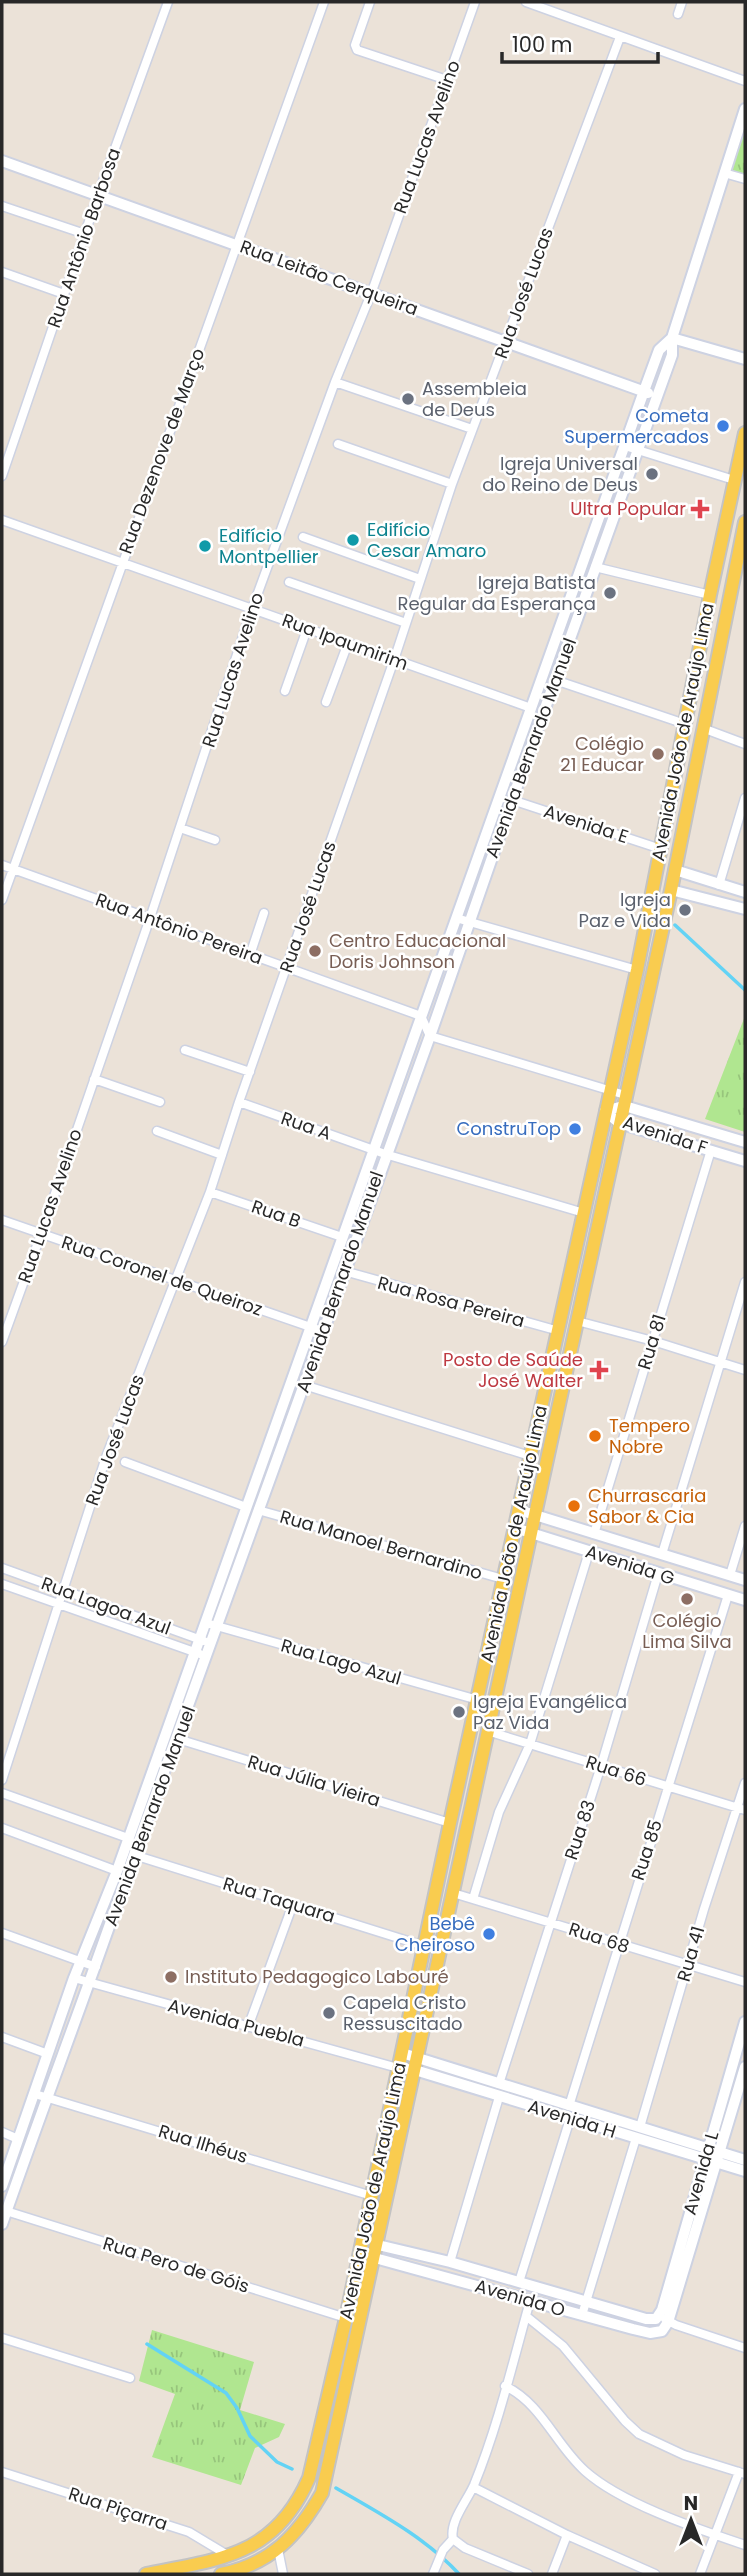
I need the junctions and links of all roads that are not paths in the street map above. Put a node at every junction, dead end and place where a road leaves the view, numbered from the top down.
1 (168, 2) edge
2 (324, 2) edge
3 (370, 2) edge
4 (475, 2) edge
5 (526, 2) edge
6 (682, 2) edge
7 (678, 14) dead end
8 (620, 37) junction
9 (447, 80) junction
10 (745, 81) edge
11 (745, 109) edge
12 (2, 160) edge
13 (724, 173) junction
14 (745, 179) edge
15 (98, 195) junction
16 (2, 206) edge
17 (85, 234) junction
18 (236, 245) junction
19 (2, 271) edge
20 (64, 294) junction
21 (371, 294) junction
22 (672, 338) junction
23 (507, 341) junction
24 (745, 359) edge
25 (335, 382) junction
26 (644, 391) junction
27 (657, 396) junction
28 (472, 429) junction
29 (745, 433) edge
30 (338, 444) dead end
31 (625, 446) junction
32 (637, 450) junction
33 (2, 476) edge
34 (734, 480) junction
35 (452, 484) junction
36 (2, 520) edge
37 (745, 522) edge
38 (303, 537) dead end
39 (123, 562) junction
40 (595, 567) junction
41 (741, 567) edge
42 (420, 579) junction
43 (289, 582) dead end
44 (710, 595) junction
45 (252, 609) junction
46 (406, 623) junction
47 (307, 629) junction
48 (348, 643) junction
49 (394, 660) junction
50 (555, 680) junction
51 (285, 691) dead end
52 (326, 702) dead end
53 (531, 708) junction
54 (685, 724) junction
55 (705, 729) junction
56 (745, 744) edge
57 (510, 765) junction
58 (523, 770) junction
59 (745, 798) edge
60 (512, 800) junction
61 (180, 828) junction
62 (215, 840) dead end
63 (661, 849) junction
64 (2, 865) edge
65 (13, 869) junction
66 (675, 870) junction
67 (719, 885) junction
68 (671, 890) junction
69 (745, 892) edge
70 (2, 900) edge
71 (745, 909) edge
72 (264, 913) dead end
73 (150, 918) junction
74 (456, 918) junction
75 (469, 922) junction
76 (250, 955) junction
77 (287, 968) junction
78 (637, 970) junction
79 (421, 1016) junction
80 (430, 1036) junction
81 (184, 1050) dead end
82 (250, 1072) junction
83 (94, 1079) junction
84 (610, 1091) junction
85 (624, 1100) junction
86 (160, 1102) dead end
87 (239, 1102) junction
88 (605, 1111) junction
89 (619, 1123) junction
90 (157, 1131) dead end
91 (745, 1142) edge
92 (373, 1149) junction
93 (710, 1150) junction
94 (385, 1154) junction
95 (222, 1155) junction
96 (745, 1161) edge
97 (210, 1192) junction
98 (584, 1213) junction
99 (2, 1220) edge
100 (41, 1234) junction
101 (342, 1237) junction
102 (571, 1270) junction
103 (344, 1271) junction
104 (587, 1273) junction
105 (177, 1280) junction
106 (745, 1282) edge
107 (566, 1298) junction
108 (581, 1302) junction
109 (577, 1321) junction
110 (309, 1328) junction
111 (322, 1331) junction
112 (559, 1331) junction
113 (653, 1340) junction
114 (2, 1342) edge
115 (721, 1362) junction
116 (745, 1370) edge
117 (304, 1385) junction
118 (274, 1429) junction
119 (286, 1433) junction
120 (530, 1456) junction
121 (125, 1462) dead end
122 (246, 1507) junction
123 (258, 1510) junction
124 (519, 1510) junction
125 (535, 1515) junction
126 (745, 1526) edge
127 (514, 1528) junction
128 (530, 1533) junction
129 (594, 1534) junction
130 (589, 1552) junction
131 (662, 1554) junction
132 (2, 1568) edge
133 (658, 1574) junction
134 (730, 1575) junction
135 (503, 1579) junction
136 (745, 1580) edge
137 (2, 1584) edge
138 (62, 1590) junction
139 (728, 1595) junction
140 (745, 1600) edge
141 (57, 1604) junction
142 (211, 1625) junction
143 (205, 1641) junction
144 (201, 1654) junction
145 (478, 1700) junction
146 (487, 1731) junction
147 (178, 1739) junction
148 (530, 1744) junction
149 (601, 1766) junction
150 (152, 1771) junction
151 (164, 1776) junction
152 (2, 1780) edge
153 (745, 1783) edge
154 (667, 1788) junction
155 (2, 1793) edge
156 (741, 1809) edge
157 (450, 1823) junction
158 (2, 1828) edge
159 (128, 1838) junction
160 (134, 1855) junction
161 (117, 1871) junction
162 (453, 1893) junction
163 (473, 1899) junction
164 (293, 1904) junction
165 (550, 1922) junction
166 (2, 1933) edge
167 (618, 1944) junction
168 (424, 1946) junction
169 (80, 1961) junction
170 (688, 1965) junction
171 (96, 1967) junction
172 (74, 1978) junction
173 (745, 1982) edge
174 (90, 1983) junction
175 (745, 2022) edge
176 (248, 2026) junction
177 (2, 2037) edge
178 (402, 2053) junction
179 (48, 2054) junction
180 (416, 2064) junction
181 (745, 2067) edge
182 (398, 2068) junction
183 (499, 2084) junction
184 (35, 2094) junction
185 (46, 2097) junction
186 (499, 2097) junction
187 (569, 2106) junction
188 (570, 2119) junction
189 (2, 2133) edge
190 (638, 2133) junction
191 (19, 2139) junction
192 (712, 2156) junction
193 (745, 2160) edge
194 (745, 2171) edge
195 (2, 2186) edge
196 (372, 2196) junction
197 (6, 2211) junction
198 (2, 2224) edge
199 (376, 2251) junction
200 (450, 2262) junction
201 (519, 2282) junction
202 (530, 2301) junction
203 (586, 2301) junction
204 (526, 2315) junction
205 (582, 2315) junction
206 (346, 2318) junction
207 (662, 2321) junction
208 (2, 2338) edge
209 (745, 2348) edge
210 (130, 2378) dead end
211 (505, 2386) junction
212 (2, 2472) edge
213 (742, 2473) edge
214 (473, 2487) junction
215 (567, 2535) junction
216 (715, 2535) junction
217 (453, 2539) junction
218 (745, 2545) edge
219 (278, 2549) junction
220 (229, 2556) junction
221 (146, 2574) edge
222 (221, 2574) edge
223 (284, 2574) edge
224 (433, 2574) edge
225 (528, 2574) edge
226 (552, 2574) edge
227 (655, 2574) edge
228 (700, 2574) edge

1 - 15 street, Rua Antônio Barbosa
2 - 18 street, Rua Dezenove de Março
3 - 9 street
4 - 9 street, Rua Lucas Avelino
5 - 8 street
6 - 7 street
8 - 10 street
8 - 23 street, Rua José Lucas
9 - 21 street, Rua Lucas Avelino
11 - 13 street, Avenida Bernardo Manuel
12 - 15 street, Rua Leitão Cerqueira
13 - 14 street
13 - 22 street, Avenida Bernardo Manuel
15 - 17 street, Rua Antônio Barbosa
15 - 18 street, Rua Leitão Cerqueira
16 - 17 street
17 - 20 street, Rua Antônio Barbosa
18 - 21 street, Rua Leitão Cerqueira
18 - 39 street, Rua Dezenove de Março
19 - 20 street
20 - 33 street, Rua Antônio Barbosa
21 - 23 street, Rua Leitão Cerqueira
21 - 25 street, Rua Lucas Avelino
22 - 24 street
22 - 26 street, Avenida Bernardo Manuel
22 - 27 street, Avenida Bernardo Manuel
23 - 26 street, Rua Leitão Cerqueira
23 - 28 street, Rua José Lucas
25 - 28 street
25 - 45 street, Rua Lucas Avelino
26 - 27 street, Rua Leitão Cerqueira
26 - 31 street, Avenida Bernardo Manuel
27 - 32 street, Avenida Bernardo Manuel
28 - 35 street, Rua José Lucas
29 - 34 main road, Avenida João de Araújo Lima
30 - 35 street
31 - 32 street
31 - 53 street, Avenida Bernardo Manuel
32 - 34 street
32 - 40 street, Avenida Bernardo Manuel
34 - 44 main road, Avenida João de Araújo Lima
35 - 42 street, Rua José Lucas
36 - 39 street, Rua Ipaumirim
37 - 41 main road, Avenida João de Araújo Lima
38 - 42 street
39 - 45 street, Rua Ipaumirim
39 - 65 street, Rua Dezenove de Março
40 - 44 street
40 - 50 street, Avenida Bernardo Manuel
41 - 55 main road, Avenida João de Araújo Lima
42 - 46 street, Rua José Lucas
43 - 46 street
44 - 54 main road, Avenida João de Araújo Lima
45 - 47 street, Rua Ipaumirim
45 - 61 street, Rua Lucas Avelino
46 - 49 street, Rua José Lucas
47 - 48 street, Rua Ipaumirim
47 - 51 street
48 - 49 street, Rua Ipaumirim
48 - 52 street
49 - 53 street, Rua Ipaumirim
49 - 77 street, Rua José Lucas
50 - 54 street
50 - 58 street, Avenida Bernardo Manuel
53 - 57 street, Avenida Bernardo Manuel
54 - 63 main road, Avenida João de Araújo Lima
55 - 56 street
55 - 66 main road, Avenida João de Araújo Lima
57 - 58 street
57 - 74 street, Avenida Bernardo Manuel
58 - 60 street, Avenida Bernardo Manuel
59 - 67 street
60 - 63 street, Avenida E
60 - 75 street, Avenida Bernardo Manuel
61 - 62 street
61 - 73 street, Rua Lucas Avelino
63 - 78 main road, Avenida João de Araújo Lima
64 - 65 street, Rua Antônio Pereira
65 - 70 street, Rua Dezenove de Março
65 - 73 street, Rua Antônio Pereira
66 - 67 street
66 - 68 main road, Avenida João de Araújo Lima
67 - 69 street
68 - 71 street
68 - 85 main road, Avenida João de Araújo Lima
72 - 76 street
73 - 76 street, Rua Antônio Pereira
73 - 83 street, Rua Lucas Avelino
74 - 75 street
74 - 79 street, Avenida Bernardo Manuel
75 - 78 street
75 - 80 street, Avenida Bernardo Manuel
76 - 77 street, Rua Antônio Pereira
77 - 79 street, Rua Antônio Pereira
77 - 82 street, Rua José Lucas
78 - 84 main road, Avenida João de Araújo Lima
79 - 80 street
79 - 92 street, Avenida Bernardo Manuel
80 - 84 street
80 - 94 street, Avenida Bernardo Manuel
81 - 82 street
82 - 87 street, Rua José Lucas
83 - 86 street
83 - 100 street, Rua Lucas Avelino
84 - 85 street
84 - 88 main road, Avenida João de Araújo Lima
85 - 88 street, Avenida F
85 - 89 main road, Avenida João de Araújo Lima
85 - 91 street, Avenida F
87 - 92 street, Rua A
87 - 95 street, Rua José Lucas
88 - 89 street, Avenida F
88 - 98 main road, Avenida João de Araújo Lima
89 - 93 street, Avenida F
89 - 104 main road, Avenida João de Araújo Lima
90 - 95 street
92 - 94 street, Rua A
92 - 101 street, Avenida Bernardo Manuel
93 - 96 street, Avenida F
93 - 113 street, Rua 81
94 - 98 street, Rua A
94 - 103 street, Avenida Bernardo Manuel
95 - 97 street, Rua José Lucas
97 - 101 street, Rua B
97 - 105 street, Rua José Lucas
98 - 102 main road, Avenida João de Araújo Lima
99 - 100 street, Rua Coronel de Queiroz
100 - 105 street, Rua Coronel de Queiroz
100 - 114 street, Rua Lucas Avelino
101 - 110 street, Avenida Bernardo Manuel
102 - 104 main road
102 - 107 main road, Avenida João de Araújo Lima
103 - 111 street, Avenida Bernardo Manuel
103 - 112 street, Rua Rosa Pereira
104 - 108 main road, Avenida João de Araújo Lima
105 - 110 street, Rua Coronel de Queiroz
105 - 138 street, Rua José Lucas
106 - 115 street
107 - 108 main road
107 - 112 main road, Avenida João de Araújo Lima
108 - 109 main road, Avenida João de Araújo Lima
109 - 113 street
109 - 125 main road, Avenida João de Araújo Lima
110 - 111 street, Rua Coronel de Queiroz
110 - 118 street, Avenida Bernardo Manuel
111 - 117 street, Avenida Bernardo Manuel
112 - 120 main road, Avenida João de Araújo Lima
113 - 115 street
113 - 129 street, Rua 81
115 - 116 street
115 - 131 street
117 - 119 street, Avenida Bernardo Manuel
117 - 120 street
118 - 119 street
118 - 122 street, Avenida Bernardo Manuel
119 - 123 street, Avenida Bernardo Manuel
120 - 124 main road, Avenida João de Araújo Lima
121 - 122 street
122 - 142 street, Avenida Bernardo Manuel
123 - 135 street, Rua Manoel Bernardino
123 - 142 street, Avenida Bernardo Manuel
124 - 125 street, Avenida G
124 - 127 main road, Avenida João de Araújo Lima
125 - 128 main road, Avenida João de Araújo Lima
125 - 129 street, Avenida G
126 - 134 street
127 - 128 street, Avenida G
127 - 135 main road, Avenida João de Araújo Lima
128 - 130 street, Avenida G
128 - 146 main road, Avenida João de Araújo Lima
129 - 131 street, Avenida G
130 - 133 street, Avenida G
130 - 148 street
131 - 134 street, Avenida G
132 - 138 street, Rua Lagoa Azul
133 - 139 street, Avenida G
133 - 149 street, Rua 83
134 - 136 street, Avenida G
135 - 145 main road, Avenida João de Araújo Lima
137 - 141 street, Rua Lagoa Azul
138 - 141 street, Rua José Lucas
138 - 143 street, Rua Lagoa Azul
139 - 140 street, Avenida G
139 - 154 street, Rua 85
141 - 144 street, Rua Lagoa Azul
141 - 152 street, Rua José Lucas
142 - 143 street, Avenida Bernardo Manuel
142 - 145 street, Rua Lago Azul
143 - 144 street, Avenida Bernardo Manuel
144 - 147 street, Avenida Bernardo Manuel
144 - 150 street, Avenida Bernardo Manuel
145 - 157 main road, Avenida João de Araújo Lima
146 - 148 street, Rua 66
146 - 162 main road, Avenida João de Araújo Lima
147 - 151 street, Avenida Bernardo Manuel
147 - 157 street, Rua Júlia Vieira
148 - 149 street, Rua 66
148 - 163 street
149 - 154 street, Rua 66
149 - 165 street, Rua 83
150 - 151 street
150 - 159 street, Avenida Bernardo Manuel
151 - 160 street, Avenida Bernardo Manuel
153 - 156 street, Rua 41
154 - 156 street, Rua 66
154 - 167 street, Rua 85
155 - 159 street
156 - 170 street, Rua 41
157 - 168 main road, Avenida João de Araújo Lima
158 - 161 street
159 - 161 street, Avenida Bernardo Manuel
160 - 164 street, Rua Taquara
160 - 171 street, Avenida Bernardo Manuel
161 - 169 street, Avenida Bernardo Manuel
162 - 163 street, Rua 68
162 - 180 main road, Avenida João de Araújo Lima
163 - 165 street, Rua 68
164 - 168 street, Rua Taquara
164 - 176 street
165 - 167 street, Rua 68
165 - 183 street, Rua 83
166 - 169 street
167 - 170 street, Rua 68
167 - 187 street, Rua 85
168 - 178 main road, Avenida João de Araújo Lima
169 - 171 street
169 - 172 street, Avenida Bernardo Manuel
170 - 173 street, Rua 68
170 - 190 street, Rua 41
171 - 174 street, Avenida Bernardo Manuel
172 - 174 street, Avenida Puebla
172 - 179 street, Avenida Bernardo Manuel
174 - 176 street, Avenida Puebla
174 - 185 street, Avenida Bernardo Manuel
175 - 192 street, Avenida L
176 - 182 street, Avenida Puebla
177 - 179 street
178 - 180 street, Avenida H
178 - 182 main road, Avenida João de Araújo Lima
179 - 184 street, Avenida Bernardo Manuel
180 - 182 street, Avenida H
180 - 183 street, Avenida H
180 - 186 street, Avenida H
180 - 199 main road, Avenida João de Araújo Lima
181 - 192 street, Avenida L
182 - 196 main road, Avenida João de Araújo Lima
183 - 187 street, Avenida H
184 - 185 street, Rua Ilhéus
184 - 191 street, Avenida Bernardo Manuel
185 - 196 street, Rua Ilhéus
185 - 197 street, Avenida Bernardo Manuel
186 - 188 street, Avenida H
186 - 200 street
187 - 190 street, Avenida H
188 - 190 street, Avenida H
188 - 201 street
189 - 191 street
190 - 192 street, Avenida H
190 - 203 street, Rua 41
191 - 195 street, Avenida Bernardo Manuel
192 - 193 street, Avenida H
192 - 194 street, Avenida H
192 - 207 street, Avenida L
196 - 206 main road, Avenida João de Araújo Lima
197 - 198 street, Avenida Bernardo Manuel
197 - 206 street, Rua Pero de Góis
199 - 200 street, Avenida O
199 - 202 street, Avenida O
199 - 219 main road, Avenida João de Araújo Lima
200 - 201 street, Avenida O
201 - 203 street, Avenida O
202 - 204 street
202 - 205 street, Avenida O
203 - 205 street, Rua 41
203 - 207 street, Avenida O
204 - 211 street
204 - 213 street
205 - 207 street, Avenida O
206 - 220 main road, Avenida João de Araújo Lima
207 - 209 street
208 - 210 street
211 - 214 street
211 - 216 street
212 - 220 street, Rua Piçarra
213 - 216 street
214 - 215 street
214 - 217 street
215 - 226 street
215 - 227 street
216 - 218 street
216 - 228 street
217 - 224 street
217 - 225 street
219 - 222 main road, Avenida João de Araújo Lima
219 - 223 street
220 - 221 main road, Avenida João de Araújo Lima

